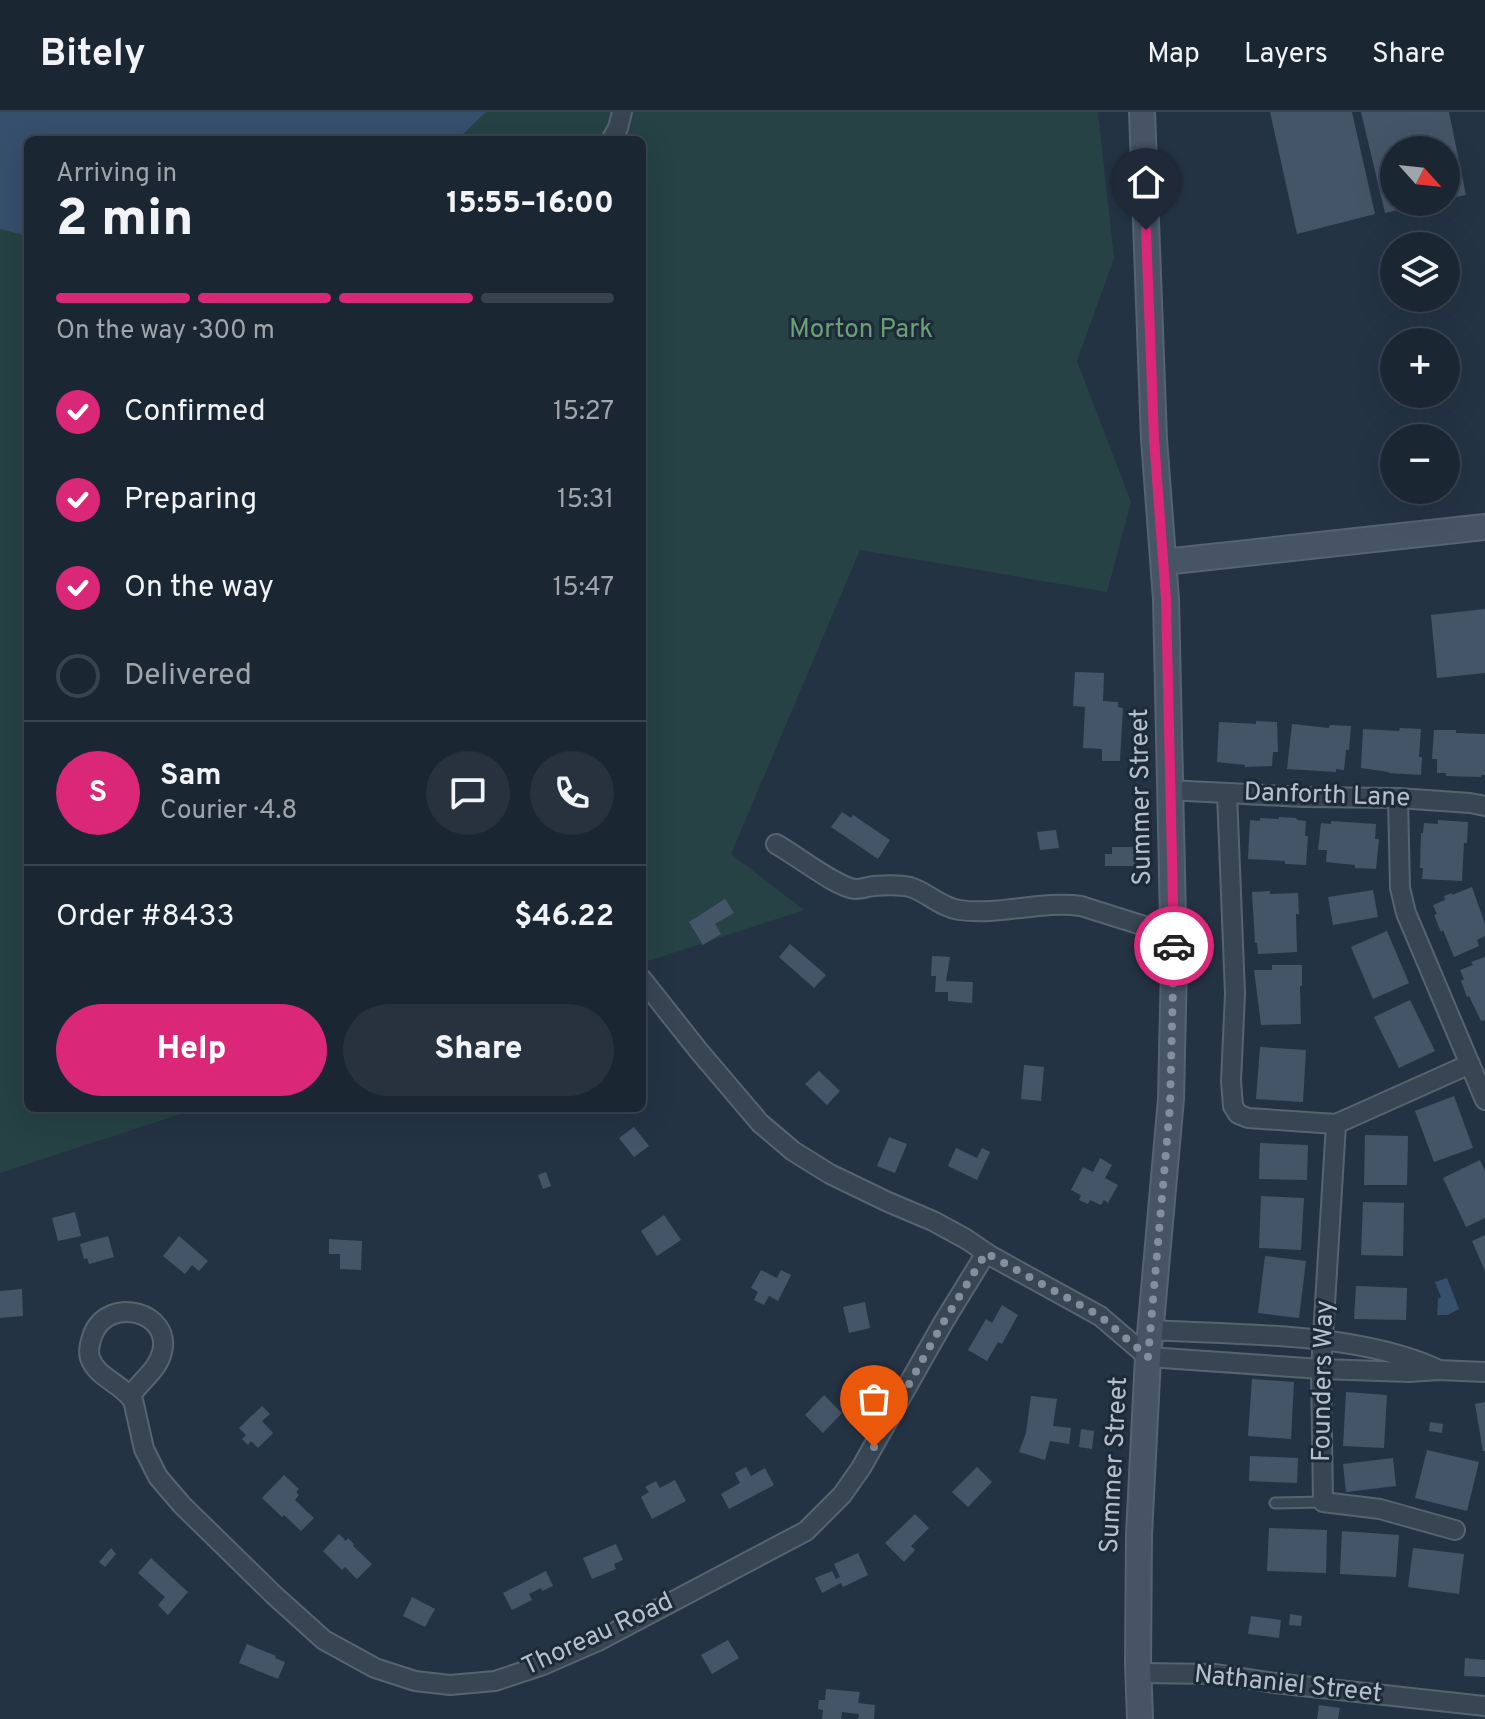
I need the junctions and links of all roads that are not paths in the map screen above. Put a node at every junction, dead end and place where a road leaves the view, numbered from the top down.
1 (622, 112) edge
2 (1142, 112) edge
3 (613, 136) edge
4 (1485, 527) edge
5 (1164, 562) junction
6 (1169, 790) junction
7 (1227, 793) junction
8 (1398, 798) junction
9 (1485, 806) edge
10 (776, 844) dead end
11 (1173, 935) junction
12 (646, 984) edge
13 (1470, 1064) junction
14 (1485, 1100) edge
15 (1336, 1124) junction
16 (986, 1253) junction
17 (1150, 1330) junction
18 (1323, 1339) junction
19 (1148, 1357) junction
20 (1321, 1369) junction
21 (1438, 1370) junction
22 (1485, 1372) edge
23 (130, 1397) junction
24 (1323, 1502) junction
25 (1275, 1503) dead end
26 (1455, 1530) dead end
27 (1138, 1673) junction
28 (1485, 1706) edge
29 (1140, 1719) edge

1 - 3 street
2 - 5 main road, Summer Street
4 - 5 main road
5 - 6 main road, Summer Street
6 - 7 street, Danforth Lane
6 - 11 main road, Summer Street
7 - 8 street, Danforth Lane
7 - 15 street
8 - 9 street, Danforth Lane
8 - 13 street
10 - 11 street
11 - 17 main road, Summer Street
12 - 16 street
13 - 14 street
13 - 15 street
15 - 18 street, Founders Way
16 - 19 street
16 - 23 street, Thoreau Road
17 - 18 street
17 - 19 main road, Summer Street
18 - 20 street, Founders Way
18 - 21 street
19 - 20 street
19 - 27 main road, Summer Street
20 - 21 street
20 - 24 street, Founders Way
21 - 22 street
23 - 23 street
24 - 25 lane
24 - 26 street
27 - 28 street, Nathaniel Street
27 - 29 main road, Summer Street

